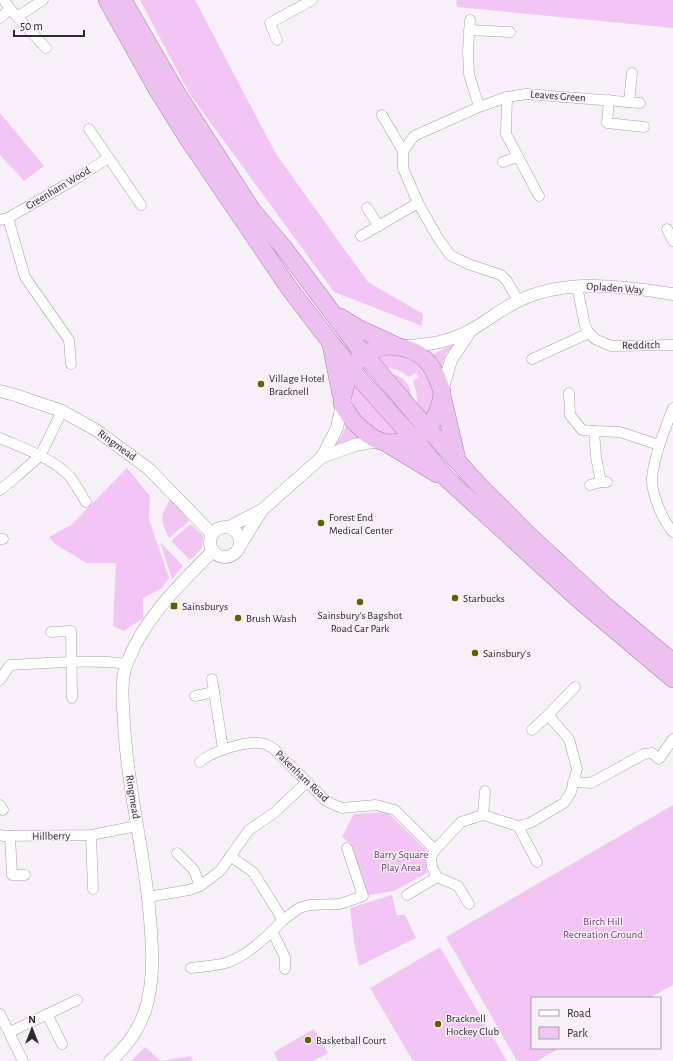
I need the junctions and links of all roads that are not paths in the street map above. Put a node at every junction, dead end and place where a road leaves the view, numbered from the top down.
1 (4, 0) edge
2 (44, 0) edge
3 (107, 0) edge
4 (123, 0) edge
5 (312, 0) edge
6 (10, 9) junction
7 (18, 17) junction
8 (0, 18) edge
9 (470, 20) dead end
10 (469, 30) junction
11 (510, 32) dead end
12 (278, 40) dead end
13 (46, 48) dead end
14 (632, 73) dead end
15 (507, 97) junction
16 (609, 100) junction
17 (479, 106) junction
18 (382, 115) dead end
19 (644, 127) dead end
20 (89, 130) dead end
21 (403, 151) junction
22 (517, 157) junction
23 (108, 158) junction
24 (503, 162) dead end
25 (539, 196) dead end
26 (418, 203) junction
27 (141, 205) dead end
28 (367, 208) dead end
29 (4, 219) edge
30 (379, 226) junction
31 (667, 229) dead end
32 (361, 236) dead end
33 (673, 241) edge
34 (577, 286) junction
35 (673, 294) edge
36 (518, 301) junction
37 (333, 312) junction
38 (472, 330) junction
39 (589, 333) junction
40 (330, 343) junction
41 (673, 345) edge
42 (399, 346) junction
43 (365, 355) junction
44 (532, 360) dead end
45 (71, 364) dead end
46 (351, 368) junction
47 (0, 391) edge
48 (442, 392) junction
49 (569, 393) dead end
50 (342, 403) junction
51 (673, 408) edge
52 (62, 411) junction
53 (428, 428) junction
54 (594, 430) junction
55 (0, 438) edge
56 (414, 439) junction
57 (382, 442) junction
58 (659, 445) junction
59 (40, 456) junction
60 (322, 457) junction
61 (457, 460) junction
62 (447, 479) junction
63 (590, 485) dead end
64 (0, 490) edge
65 (86, 502) dead end
66 (262, 510) junction
67 (229, 527) junction
68 (673, 532) edge
69 (212, 534) junction
70 (241, 544) junction
71 (213, 551) junction
72 (51, 632) dead end
73 (638, 642) junction
74 (71, 662) junction
75 (673, 662) edge
76 (127, 664) junction
77 (212, 679) dead end
78 (0, 680) edge
79 (673, 680) edge
80 (574, 687) dead end
81 (214, 692) junction
82 (195, 696) dead end
83 (72, 698) dead end
84 (548, 715) junction
85 (532, 730) dead end
86 (673, 740) edge
87 (223, 749) junction
88 (203, 759) dead end
89 (307, 782) junction
90 (573, 782) junction
91 (485, 791) dead end
92 (483, 815) junction
93 (137, 826) junction
94 (518, 826) junction
95 (0, 835) edge
96 (91, 835) junction
97 (10, 836) junction
98 (347, 848) dead end
99 (435, 850) junction
100 (177, 853) dead end
101 (230, 856) junction
102 (536, 862) dead end
103 (26, 874) dead end
104 (437, 877) junction
105 (200, 886) junction
106 (93, 889) dead end
107 (408, 895) dead end
108 (148, 896) junction
109 (469, 904) dead end
110 (283, 920) junction
111 (272, 931) junction
112 (191, 968) dead end
113 (285, 969) dead end
114 (77, 1000) dead end
115 (0, 1014) edge
116 (47, 1014) junction
117 (10, 1032) junction
118 (62, 1044) dead end
119 (23, 1061) edge
120 (110, 1061) edge

1 - 6 street
2 - 7 street
3 - 40 highway
4 - 37 highway
5 - 12 street
6 - 7 street
6 - 8 street
7 - 13 street
9 - 10 street
10 - 11 street
10 - 17 street
14 - 16 street, Leaves Green
15 - 16 street, Leaves Green
15 - 17 street, Leaves Green
15 - 22 street
16 - 19 street
17 - 21 street, Leaves Green
18 - 21 street
20 - 23 street
21 - 26 street
22 - 24 street
22 - 25 street
23 - 27 street
23 - 29 street, Greenham Wood
26 - 30 street
26 - 36 street
28 - 30 street
29 - 45 street, Greenham Wood
30 - 32 street
31 - 33 street
34 - 35 street, Opladen Way
34 - 36 street, Opladen Way
34 - 39 street
36 - 38 street, Opladen Way
37 - 42 highway
37 - 43 highway
38 - 42 street, Opladen Way
38 - 48 street, Opladen Way
39 - 41 street, Redditch
39 - 44 street
40 - 46 highway
40 - 50 highway
42 - 43 highway
42 - 48 highway
43 - 46 highway
43 - 53 highway
46 - 50 highway
46 - 56 highway
47 - 52 street, Ringmead
48 - 53 highway
48 - 61 highway
49 - 54 street
50 - 57 highway
50 - 60 street
51 - 58 street
52 - 59 street
52 - 69 street, Ringmead
53 - 56 highway
53 - 61 highway
54 - 58 street
54 - 63 street
55 - 59 street
56 - 57 highway
56 - 62 highway
57 - 60 street
57 - 62 highway
58 - 68 street
59 - 64 street
59 - 65 street
60 - 66 street
61 - 73 highway
62 - 73 highway
66 - 67 street
66 - 70 street
67 - 69 street
67 - 70 street
69 - 71 street
70 - 71 street
71 - 76 street, Ringmead
72 - 74 street
73 - 75 highway
73 - 79 highway
74 - 76 street
74 - 78 street
74 - 83 street
76 - 93 street, Ringmead
77 - 81 street
80 - 84 street
81 - 82 street
81 - 87 street
84 - 85 street
84 - 90 street
86 - 90 street
87 - 88 street, Pakenham Road
87 - 89 street, Pakenham Road
89 - 99 street, Pakenham Road
89 - 101 street
90 - 94 street
91 - 92 street
92 - 94 street
92 - 99 street
93 - 96 street, Hillberry
93 - 108 street, Ringmead
94 - 102 street
95 - 97 street, Hillberry
96 - 97 street, Hillberry
96 - 106 street
97 - 103 street
98 - 110 street
99 - 104 street
100 - 105 street
101 - 105 street
101 - 110 street
104 - 107 street
104 - 109 street
105 - 108 street
108 - 120 street, Ringmead
110 - 111 street
111 - 112 street
111 - 113 street
114 - 116 street
115 - 117 street
116 - 117 street
116 - 118 street
117 - 119 street

